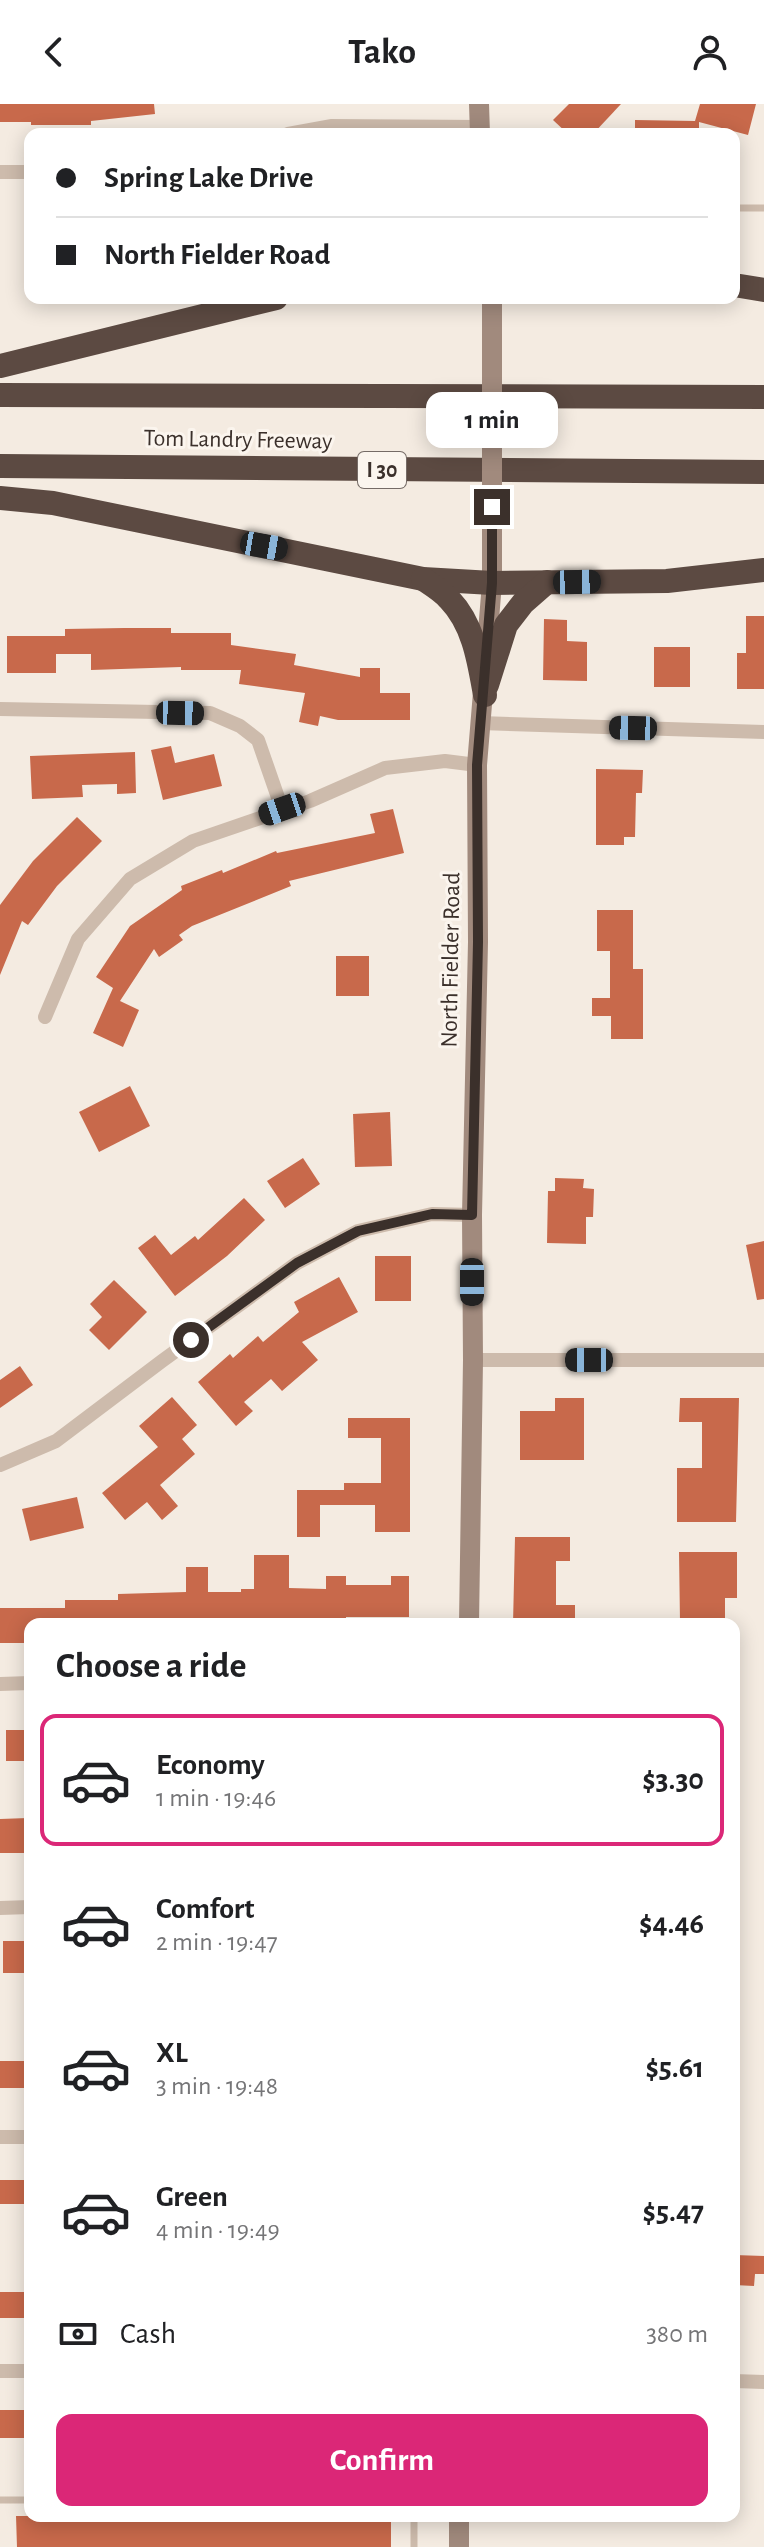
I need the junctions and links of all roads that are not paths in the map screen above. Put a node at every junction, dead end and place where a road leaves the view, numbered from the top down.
1 (479, 104) edge
2 (321, 128) edge
3 (391, 128) edge
4 (479, 128) edge
5 (0, 172) edge
6 (24, 172) edge
7 (740, 208) edge
8 (764, 208) edge
9 (740, 286) edge
10 (764, 290) edge
11 (252, 304) edge
12 (492, 304) edge
13 (0, 366) edge
14 (0, 395) edge
15 (764, 397) edge
16 (0, 466) edge
17 (764, 472) edge
18 (0, 498) edge
19 (764, 570) edge
20 (423, 579) junction
21 (547, 582) junction
22 (492, 583) junction
23 (485, 695) junction
24 (0, 709) edge
25 (480, 723) junction
26 (764, 732) edge
27 (477, 765) junction
28 (282, 809) junction
29 (45, 1017) dead end
30 (472, 1215) junction
31 (473, 1360) junction
32 (764, 1360) edge
33 (0, 1465) edge
34 (469, 1618) edge
35 (24, 1683) edge
36 (0, 1684) edge
37 (24, 1907) edge
38 (0, 1908) edge
39 (0, 2137) edge
40 (24, 2137) edge
41 (0, 2371) edge
42 (24, 2371) edge
43 (740, 2381) edge
44 (764, 2382) edge
45 (0, 2500) edge
46 (24, 2500) edge
47 (414, 2522) edge
48 (459, 2522) edge
49 (414, 2547) edge
50 (459, 2547) edge

1 - 4 main road
2 - 3 street
5 - 6 street
7 - 8 lane
9 - 10 highway
11 - 13 highway
12 - 22 main road, North Fielder Road, bridge
14 - 15 highway, Tom Landry Freeway
16 - 17 highway, Tom Landry Freeway / I 30
18 - 20 highway
19 - 21 highway
20 - 22 highway
20 - 23 highway
21 - 22 highway
21 - 23 highway
22 - 23 main road, North Fielder Road
23 - 25 main road, North Fielder Road
24 - 28 street
25 - 26 street
25 - 27 main road, North Fielder Road
27 - 28 street
27 - 30 main road, North Fielder Road
28 - 29 street
30 - 31 main road, North Fielder Road
30 - 33 street
31 - 32 street
31 - 34 main road, North Fielder Road
35 - 36 street
37 - 38 street
39 - 40 street
41 - 42 street
43 - 44 street
45 - 46 lane
47 - 49 lane
48 - 50 main road

